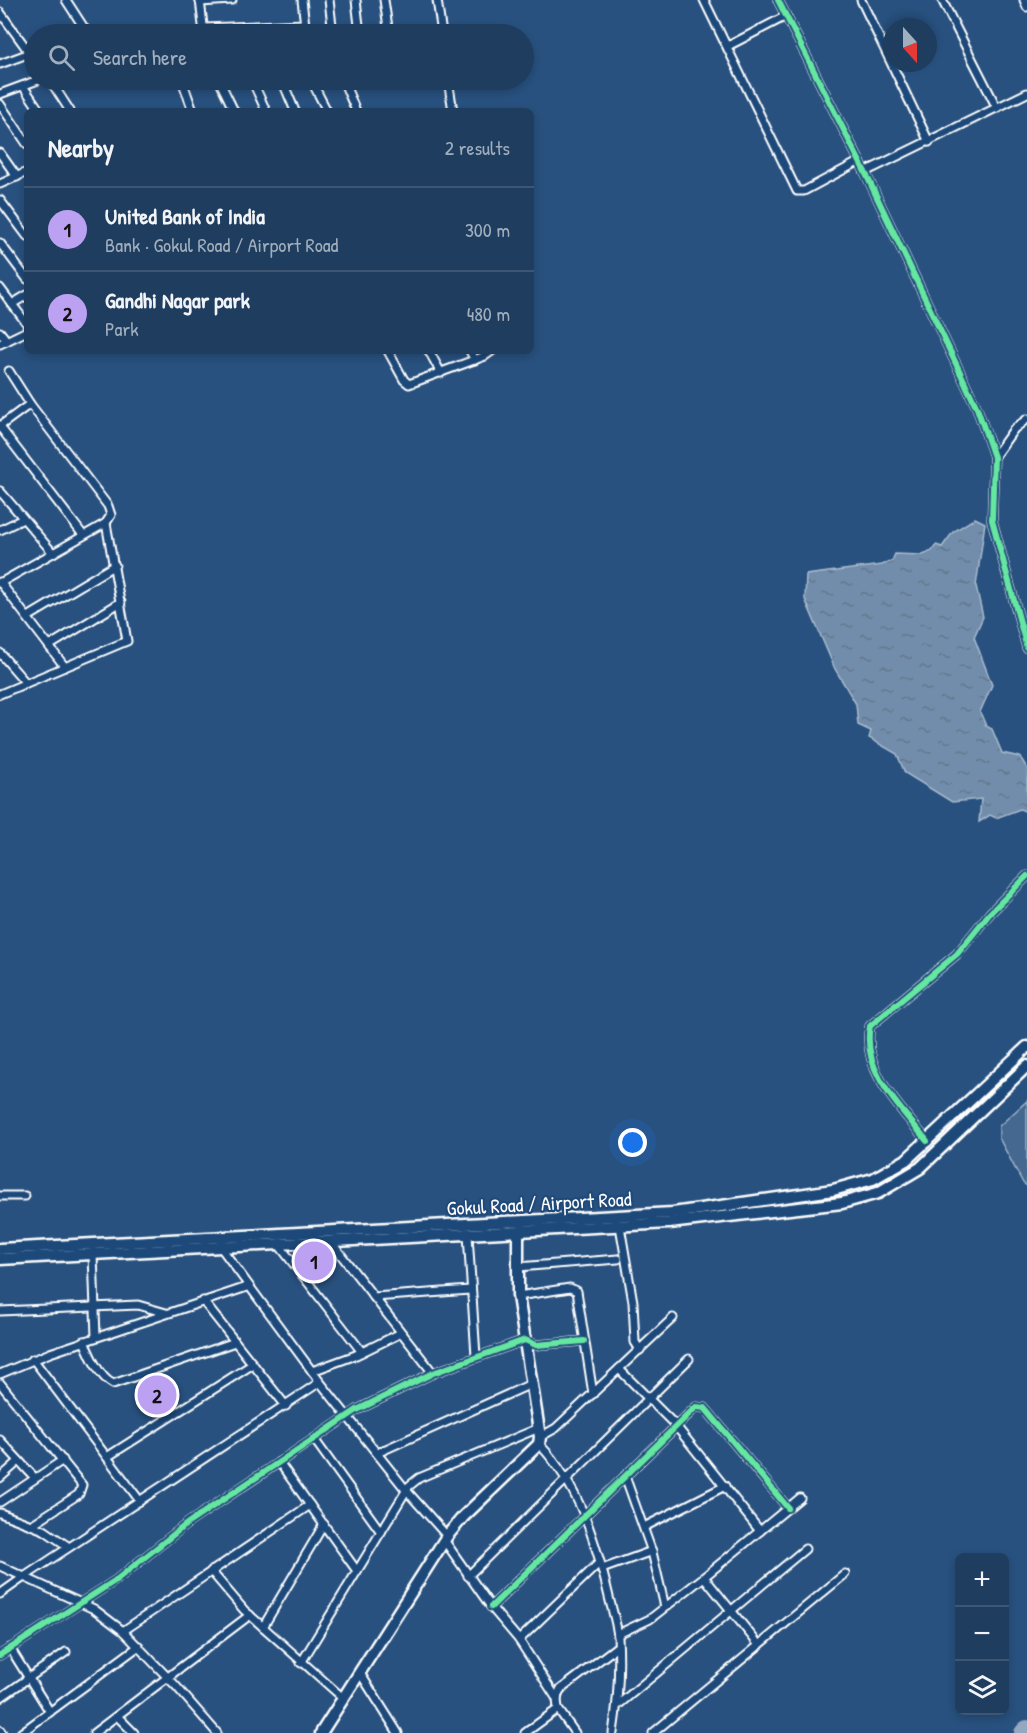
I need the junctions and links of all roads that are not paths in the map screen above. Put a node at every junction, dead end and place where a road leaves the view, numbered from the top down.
1 (66, 0) edge
2 (232, 0) edge
3 (302, 0) edge
4 (329, 0) edge
5 (357, 0) edge
6 (384, 0) edge
7 (437, 0) edge
8 (704, 0) edge
9 (778, 0) edge
10 (861, 0) edge
11 (942, 0) edge
12 (1024, 0) edge
13 (200, 1) edge
14 (1027, 7) edge
15 (0, 12) edge
16 (786, 16) junction
17 (82, 24) edge
18 (203, 24) edge
19 (305, 24) edge
20 (332, 24) edge
21 (359, 24) edge
22 (388, 24) edge
23 (441, 24) edge
24 (24, 45) edge
25 (728, 46) junction
26 (24, 58) edge
27 (0, 64) edge
28 (22, 86) joint
29 (24, 89) edge
30 (25, 90) edge
31 (56, 90) edge
32 (186, 90) edge
33 (224, 90) edge
34 (257, 90) edge
35 (286, 90) edge
36 (316, 90) edge
37 (347, 90) edge
38 (450, 90) edge
39 (1027, 93) edge
40 (0, 94) edge
41 (0, 104) edge
42 (38, 108) edge
43 (68, 108) edge
44 (192, 108) edge
45 (233, 108) edge
46 (265, 108) edge
47 (294, 108) edge
48 (325, 108) edge
49 (355, 108) edge
50 (453, 108) edge
51 (997, 108) junction
52 (24, 140) edge
53 (929, 142) junction
54 (0, 153) edge
55 (860, 162) junction
56 (865, 172) junction
57 (24, 174) edge
58 (17, 177) junction
59 (0, 184) edge
60 (0, 200) edge
61 (24, 232) edge
62 (0, 243) edge
63 (24, 275) edge
64 (0, 288) edge
65 (24, 297) edge
66 (12, 304) junction
67 (24, 320) edge
68 (0, 332) edge
69 (24, 332) edge
70 (3, 342) edge
71 (390, 354) edge
72 (431, 354) edge
73 (472, 354) edge
74 (486, 354) edge
75 (475, 360) junction
76 (9, 371) dead end
77 (441, 373) junction
78 (30, 404) junction
79 (1027, 419) edge
80 (0, 426) edge
81 (994, 458) junction
82 (0, 491) edge
83 (23, 519) junction
84 (105, 523) junction
85 (0, 530) edge
86 (82, 535) junction
87 (53, 553) junction
88 (115, 566) junction
89 (0, 583) edge
90 (121, 603) junction
91 (28, 618) junction
92 (50, 646) junction
93 (1027, 648) edge
94 (0, 653) edge
95 (65, 667) junction
96 (26, 683) junction
97 (0, 694) edge
98 (1027, 876) edge
99 (1027, 1047) edge
100 (1027, 1066) edge
101 (927, 1141) junction
102 (873, 1179) junction
103 (860, 1183) junction
104 (878, 1193) junction
105 (0, 1196) edge
106 (25, 1196) dead end
107 (866, 1197) junction
108 (620, 1226) junction
109 (518, 1233) junction
110 (468, 1235) junction
111 (219, 1242) junction
112 (330, 1242) junction
113 (279, 1245) junction
114 (0, 1249) edge
115 (93, 1254) junction
116 (0, 1259) edge
117 (618, 1259) dead end
118 (518, 1267) junction
119 (248, 1287) junction
120 (470, 1290) junction
121 (518, 1296) junction
122 (374, 1297) junction
123 (203, 1301) junction
124 (95, 1305) junction
125 (0, 1311) edge
126 (166, 1313) junction
127 (673, 1318) dead end
128 (401, 1333) junction
129 (96, 1336) junction
130 (525, 1340) junction
131 (84, 1341) junction
132 (584, 1341) junction
133 (235, 1342) junction
134 (640, 1350) junction
135 (362, 1352) junction
136 (476, 1356) junction
137 (33, 1359) junction
138 (689, 1359) dead end
139 (253, 1364) junction
140 (619, 1369) junction
141 (312, 1371) junction
142 (433, 1373) junction
143 (0, 1374) edge
144 (320, 1382) junction
145 (0, 1383) edge
146 (531, 1384) junction
147 (593, 1394) junction
148 (650, 1400) junction
149 (286, 1406) junction
150 (348, 1416) junction
151 (676, 1426) junction
152 (539, 1436) junction
153 (314, 1439) junction
154 (0, 1440) edge
155 (377, 1453) junction
156 (107, 1457) junction
157 (63, 1460) junction
158 (19, 1461) junction
159 (279, 1462) junction
160 (625, 1476) junction
161 (0, 1478) edge
162 (35, 1478) junction
163 (566, 1480) junction
164 (725, 1486) junction
165 (406, 1490) junction
166 (800, 1498) dead end
167 (140, 1501) junction
168 (0, 1502) edge
169 (310, 1504) junction
170 (788, 1508) junction
171 (0, 1513) edge
172 (585, 1515) junction
173 (324, 1524) junction
174 (31, 1525) junction
175 (644, 1527) junction
176 (760, 1531) junction
177 (381, 1532) junction
178 (446, 1538) junction
179 (69, 1547) junction
180 (805, 1549) dead end
181 (652, 1551) junction
182 (601, 1565) junction
183 (0, 1566) edge
184 (211, 1571) junction
185 (357, 1571) junction
186 (845, 1574) dead end
187 (468, 1576) junction
188 (24, 1577) junction
189 (704, 1577) junction
190 (0, 1594) edge
191 (79, 1602) junction
192 (491, 1607) junction
193 (664, 1608) junction
194 (731, 1610) junction
195 (250, 1615) junction
196 (263, 1627) junction
197 (123, 1631) junction
198 (618, 1634) junction
199 (519, 1640) junction
200 (759, 1645) junction
201 (139, 1646) junction
202 (618, 1646) junction
203 (10, 1648) junction
204 (66, 1652) dead end
205 (0, 1655) edge
206 (301, 1662) junction
207 (360, 1672) junction
208 (167, 1677) junction
209 (28, 1678) junction
210 (0, 1698) edge
211 (343, 1698) junction
212 (556, 1699) junction
213 (618, 1705) junction
214 (558, 1709) junction
215 (50, 1712) junction
216 (117, 1716) junction
217 (574, 1732) edge
218 (21, 1733) edge
219 (94, 1733) edge
220 (134, 1733) edge
221 (217, 1733) edge
222 (321, 1733) edge
223 (398, 1733) edge
224 (525, 1733) edge
225 (613, 1733) edge
226 (653, 1733) edge

1 - 17 street
2 - 13 street
3 - 19 street
4 - 20 street
5 - 21 street
6 - 22 street
7 - 23 street
8 - 25 street
9 - 16 street
10 - 53 street
11 - 51 street
12 - 14 street
13 - 18 street
15 - 24 street
16 - 25 street
16 - 55 street
25 - 55 street
26 - 27 street
28 - 29 street
28 - 40 street
30 - 42 street
31 - 43 street
32 - 44 street
33 - 45 street
34 - 46 street
35 - 47 street
36 - 48 street
37 - 49 street
38 - 50 street
39 - 51 street
41 - 52 street
51 - 53 street
53 - 56 street
54 - 58 street
55 - 56 street
56 - 81 street
57 - 58 street
58 - 59 street
60 - 61 street
62 - 63 street
64 - 66 street
65 - 66 street
66 - 67 street
68 - 70 street
69 - 70 street
71 - 77 street
72 - 77 street
73 - 75 street
74 - 75 street
75 - 77 street
76 - 78 street
78 - 80 street
78 - 84 street
79 - 81 street
80 - 86 street
81 - 93 street
82 - 83 street
83 - 85 street
83 - 87 street
84 - 86 street
84 - 88 street
86 - 87 street
87 - 89 street
88 - 90 street
88 - 91 street
89 - 91 street
90 - 92 street
90 - 95 street
91 - 92 street
92 - 95 street
94 - 96 street
95 - 96 street
96 - 97 street
98 - 101 street
99 - 101 main road, Gokul Road / Airport Road
100 - 104 main road
101 - 102 main road, Gokul Road / Airport Road
102 - 103 main road, Gokul Road / Airport Road
102 - 104 main road
103 - 107 main road
103 - 111 main road, Gokul Road / Airport Road
104 - 107 main road
105 - 106 street
107 - 108 main road
108 - 109 main road
108 - 134 street
109 - 110 main road
109 - 118 main road
110 - 112 main road
110 - 120 street
111 - 113 main road
111 - 114 main road, Gokul Road / Airport Road
111 - 115 main road
111 - 119 street
112 - 113 main road
112 - 122 street
113 - 135 street
115 - 116 main road
115 - 124 street
117 - 118 street
118 - 121 main road
119 - 123 street
119 - 141 street
120 - 122 street
120 - 136 street
121 - 130 main road
121 - 132 street
122 - 128 street
123 - 126 street
123 - 133 street
124 - 125 street
124 - 126 street
124 - 129 street
126 - 129 street
127 - 134 street
128 - 135 street
128 - 142 street
129 - 131 street
130 - 132 street
130 - 136 street
130 - 146 main road
131 - 133 street
131 - 137 street
132 - 147 street
133 - 139 street
134 - 140 street
135 - 141 street
136 - 142 street
137 - 143 street
137 - 156 street
138 - 148 street
139 - 149 street
139 - 156 street
140 - 147 street
140 - 148 street
141 - 144 street
142 - 150 street
144 - 149 street
144 - 150 street
145 - 157 street
146 - 152 main road
146 - 155 street
147 - 152 street
148 - 151 street
148 - 163 street
149 - 167 street
150 - 153 street
150 - 155 street
151 - 160 street
151 - 164 street
151 - 170 street
152 - 163 street
152 - 165 street
152 - 178 main road
153 - 159 street
153 - 177 street
154 - 158 street
155 - 165 street
156 - 167 street
157 - 162 street
157 - 174 street
158 - 161 street
158 - 162 street
159 - 169 street
159 - 191 street
160 - 172 street
160 - 175 street
162 - 168 street
163 - 172 street
163 - 187 street
164 - 175 street
164 - 176 street
165 - 177 street
165 - 178 street
166 - 170 street
167 - 179 street
169 - 173 street
169 - 184 street
170 - 176 street
171 - 174 street
172 - 182 street
172 - 192 street
173 - 185 street
173 - 196 street
174 - 179 street
175 - 181 street
176 - 189 street
177 - 185 street
178 - 187 street
178 - 207 main road
179 - 188 street
180 - 194 street
181 - 182 street
181 - 193 street
182 - 198 street
182 - 199 street
183 - 188 street
184 - 195 street
184 - 197 street
185 - 206 street
186 - 200 street
187 - 192 street
188 - 190 street
188 - 191 street
189 - 193 street
189 - 194 street
191 - 197 street
191 - 203 street
192 - 199 street
193 - 198 street
194 - 200 street
194 - 213 street
195 - 196 street
195 - 208 street
196 - 206 street
197 - 201 street
198 - 202 street
199 - 212 street
200 - 226 street
201 - 208 street
201 - 215 street
202 - 212 street
202 - 213 street
203 - 205 street
203 - 209 street
204 - 209 street
206 - 211 street
207 - 211 main road
207 - 223 street
208 - 216 street
208 - 221 street
209 - 210 street
209 - 215 street
211 - 222 main road
212 - 214 street
213 - 225 street
214 - 217 street
214 - 224 street
215 - 218 street
216 - 219 street
216 - 220 street

